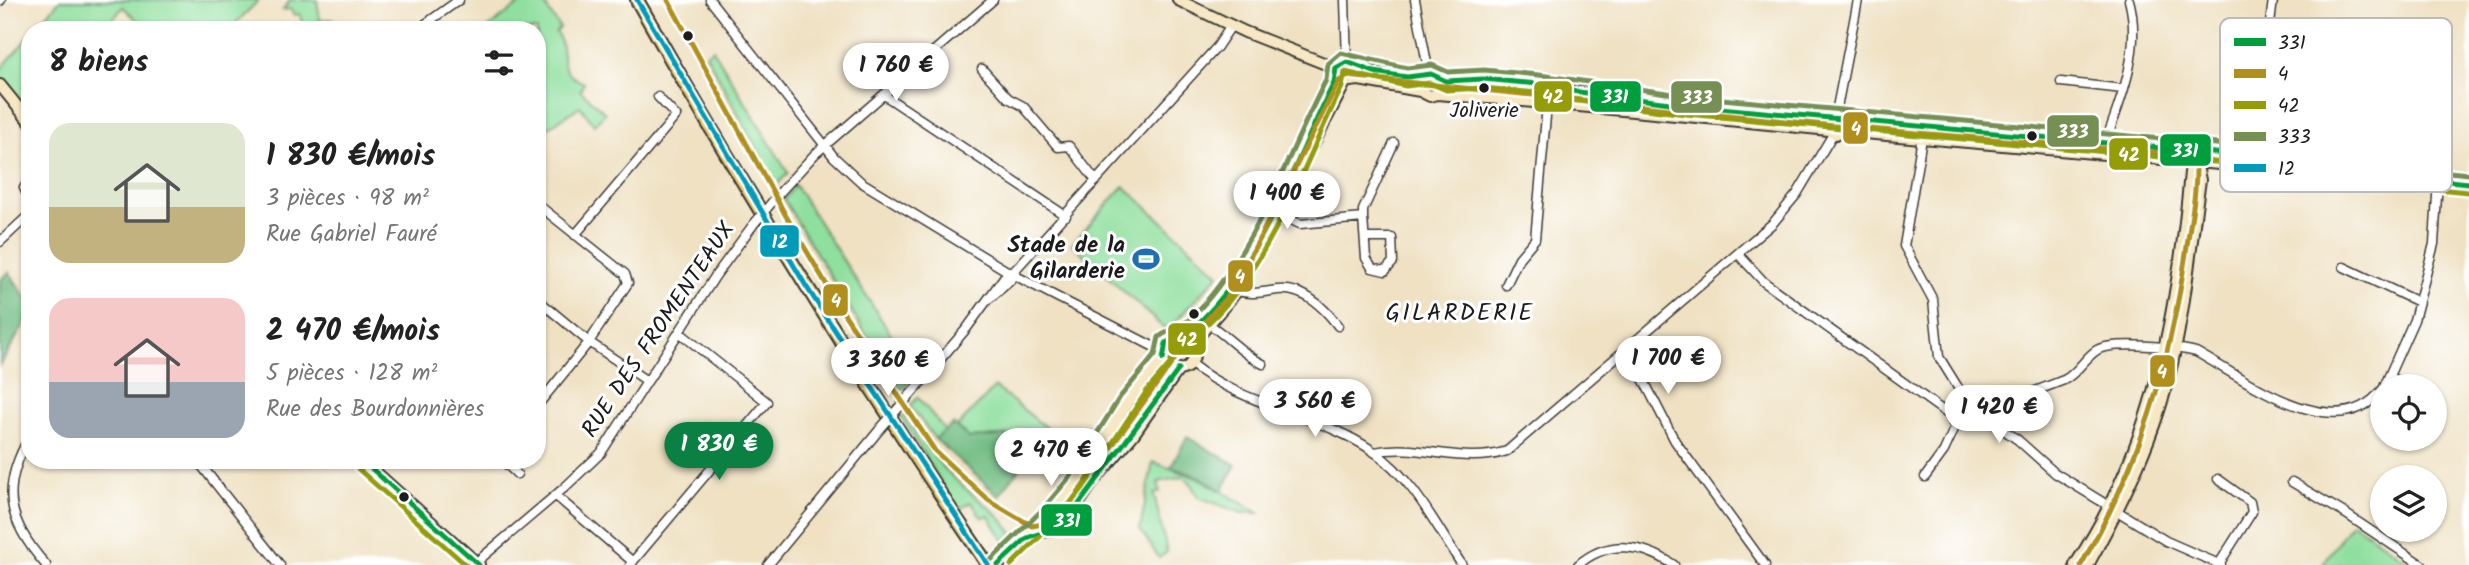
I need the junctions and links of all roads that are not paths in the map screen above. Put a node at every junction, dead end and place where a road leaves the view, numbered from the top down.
1 (459, 0) edge
2 (637, 0) edge
3 (710, 0) edge
4 (993, 0) edge
5 (1178, 0) edge
6 (1345, 0) edge
7 (1415, 0) edge
8 (1858, 0) edge
9 (2129, 0) edge
10 (2273, 0) edge
11 (2271, 18) edge
12 (430, 21) edge
13 (1231, 26) junction
14 (1351, 64) junction
15 (982, 69) dead end
16 (1430, 76) junction
17 (1343, 77) junction
18 (2061, 82) dead end
19 (2123, 89) junction
20 (2, 90) edge
21 (1420, 91) junction
22 (884, 94) junction
23 (1437, 94) junction
24 (658, 97) dead end
25 (1547, 105) junction
26 (21, 112) edge
27 (1835, 126) junction
28 (1922, 138) junction
29 (1394, 142) dead end
30 (2105, 143) junction
31 (825, 145) junction
32 (2188, 150) junction
33 (2103, 155) junction
34 (2212, 159) junction
35 (2220, 159) edge
36 (2220, 160) edge
37 (2196, 167) junction
38 (1096, 181) junction
39 (2438, 192) edge
40 (546, 211) edge
41 (1278, 214) junction
42 (1066, 216) junction
43 (1363, 218) junction
44 (21, 223) edge
45 (575, 235) junction
46 (1365, 238) junction
47 (0, 242) edge
48 (1738, 254) junction
49 (2344, 267) dead end
50 (1012, 274) junction
51 (1506, 285) dead end
52 (1237, 291) junction
53 (2418, 302) junction
54 (546, 306) edge
55 (1210, 325) junction
56 (1338, 326) dead end
57 (679, 332) junction
58 (1180, 338) junction
59 (589, 342) junction
60 (1191, 345) junction
61 (1627, 348) junction
62 (2170, 348) junction
63 (1163, 355) junction
64 (1190, 363) junction
65 (1263, 364) dead end
66 (1179, 369) junction
67 (2390, 374) edge
68 (647, 381) junction
69 (546, 396) edge
70 (2370, 397) edge
71 (1974, 409) junction
72 (1949, 415) junction
73 (21, 449) edge
74 (1374, 452) junction
75 (204, 469) edge
76 (372, 469) edge
77 (512, 469) edge
78 (517, 474) dead end
79 (1925, 477) dead end
80 (2218, 479) dead end
81 (2292, 482) dead end
82 (556, 496) junction
83 (2114, 509) junction
84 (1024, 541) junction
85 (476, 564) edge
86 (631, 564) edge
87 (1761, 564) edge
88 (46, 565) edge
89 (279, 565) edge
90 (768, 565) edge
91 (988, 565) edge
92 (998, 565) edge
93 (1462, 565) edge
94 (1578, 565) edge
95 (1674, 565) edge
96 (2075, 565) edge
97 (2088, 565) edge
98 (2220, 565) edge
99 (2422, 565) edge

1 - 12 street
2 - 91 main road
3 - 31 street
4 - 22 street, RUE DES FROMENTEAUX
5 - 13 main road
6 - 14 street
7 - 16 street
8 - 27 street
9 - 19 street
10 - 11 street
13 - 17 main road
13 - 38 street
14 - 16 main road
14 - 17 main road
14 - 17 main road
15 - 38 street
16 - 21 main road
16 - 23 main road
16 - 27 main road
17 - 21 main road
17 - 41 main road
17 - 58 main road
18 - 19 street
19 - 30 street
20 - 26 main road
21 - 23 main road
22 - 31 street, RUE DES FROMENTEAUX
22 - 42 street
23 - 25 main road
24 - 45 street
25 - 27 main road
25 - 51 street
27 - 28 main road
27 - 30 main road
27 - 48 street
28 - 33 main road
28 - 71 street
29 - 43 street
30 - 32 main road
30 - 33 main road
31 - 50 street
31 - 57 street, RUE DES FROMENTEAUX, bridge
32 - 34 main road
32 - 37 main road
33 - 37 main road
34 - 35 main road
34 - 36 main road
34 - 37 main road
37 - 62 main road
38 - 42 street
39 - 53 street
40 - 45 street
41 - 43 street
41 - 52 main road
42 - 50 street
43 - 46 street
44 - 47 street
45 - 59 street
46 - 46 street
48 - 61 street
48 - 72 street
49 - 53 street
50 - 63 street
50 - 90 street, bridge
52 - 55 main road
52 - 56 street
53 - 67 street
54 - 59 street
55 - 60 main road
55 - 65 street
57 - 68 street, RUE DES FROMENTEAUX
57 - 86 street
58 - 60 main road
58 - 63 main road
59 - 68 street
59 - 69 street
60 - 64 main road
61 - 74 street
61 - 87 street
62 - 70 street
62 - 71 street
62 - 83 main road
63 - 66 main road
63 - 84 main road
64 - 66 main road
64 - 74 street
66 - 84 main road
68 - 82 street, RUE DES FROMENTEAUX
71 - 72 street
71 - 83 street
72 - 79 street
73 - 88 street
74 - 93 street
75 - 89 street
76 - 85 main road
77 - 78 street
80 - 98 street
81 - 99 street
82 - 85 street, RUE DES FROMENTEAUX
82 - 86 street
83 - 96 main road
83 - 97 main road
83 - 98 street
84 - 92 main road
94 - 95 street

